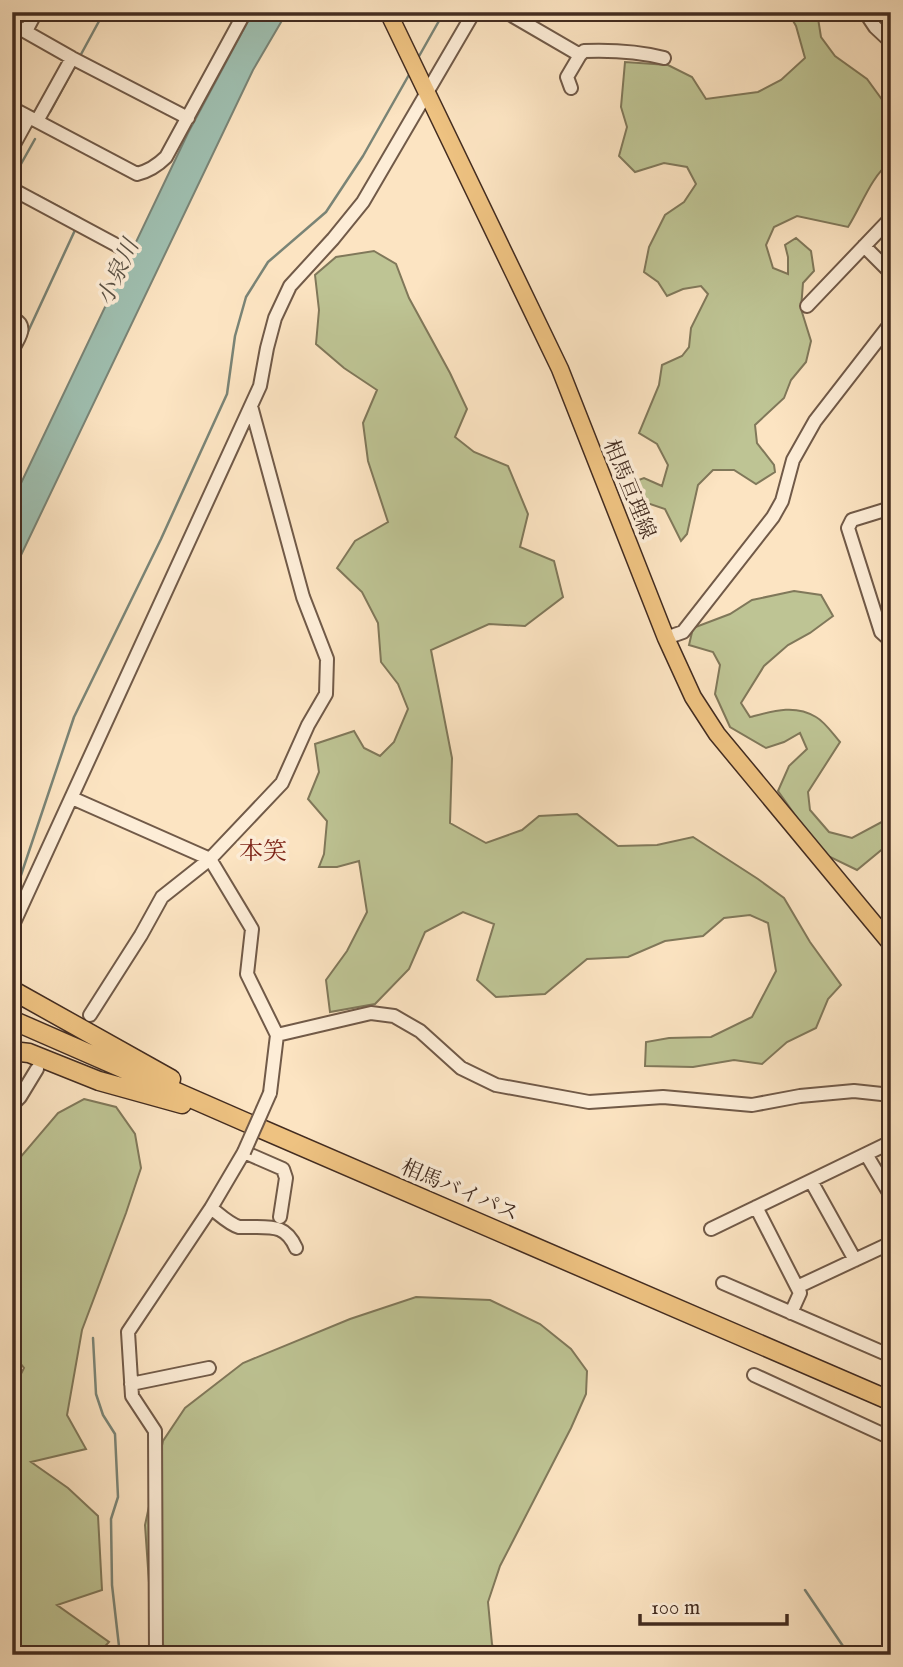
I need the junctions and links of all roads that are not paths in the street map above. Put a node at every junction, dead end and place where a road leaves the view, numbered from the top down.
1 (36, 12) edge
2 (245, 12) edge
3 (388, 12) edge
4 (474, 12) edge
5 (506, 12) edge
6 (865, 12) edge
7 (12, 24) edge
8 (26, 31) junction
9 (891, 42) edge
10 (580, 55) junction
11 (664, 58) dead end
12 (76, 60) junction
13 (571, 88) dead end
14 (427, 92) junction
15 (12, 108) edge
16 (188, 118) junction
17 (33, 119) junction
18 (12, 148) edge
19 (12, 189) edge
20 (891, 218) edge
21 (864, 246) junction
22 (120, 247) dead end
23 (891, 273) edge
24 (807, 306) dead end
25 (12, 318) edge
26 (891, 323) edge
27 (12, 351) edge
28 (251, 406) junction
29 (891, 508) edge
30 (666, 638) junction
31 (891, 641) edge
32 (72, 798) junction
33 (210, 859) junction
34 (12, 927) edge
35 (891, 944) edge
36 (12, 990) edge
37 (90, 1015) dead end
38 (12, 1020) edge
39 (277, 1035) junction
40 (12, 1051) edge
41 (37, 1069) dead end
42 (891, 1095) edge
43 (15, 1098) edge
44 (243, 1121) junction
45 (891, 1142) edge
46 (244, 1152) junction
47 (866, 1154) junction
48 (811, 1181) junction
49 (891, 1196) edge
50 (212, 1208) junction
51 (756, 1208) junction
52 (280, 1217) dead end
53 (711, 1229) dead end
54 (891, 1243) edge
55 (296, 1248) dead end
56 (855, 1260) junction
57 (723, 1283) dead end
58 (797, 1287) junction
59 (791, 1313) junction
60 (891, 1356) edge
61 (209, 1368) dead end
62 (754, 1376) dead end
63 (131, 1384) junction
64 (891, 1401) edge
65 (891, 1438) edge
66 (891, 1469) edge
67 (891, 1482) edge
68 (156, 1655) edge

1 - 8 street
2 - 16 street
3 - 14 main road, 相馬亘理線
4 - 14 street
5 - 10 street
6 - 9 street
7 - 8 street
8 - 12 street
10 - 11 street
10 - 13 street
12 - 16 street
12 - 17 street
14 - 28 street
14 - 30 main road, 相馬亘理線
15 - 17 street
16 - 17 street
17 - 18 street
19 - 22 street
20 - 21 street
21 - 23 street
21 - 24 street
25 - 27 street
26 - 30 street
28 - 32 street
28 - 33 street
29 - 31 street
30 - 35 main road, 相馬亘理線
32 - 33 street
32 - 34 street
33 - 37 street
33 - 39 street
36 - 44 highway
38 - 44 highway, 相馬バイパス
39 - 42 street
39 - 46 street, bridge
40 - 44 highway
41 - 43 street
44 - 64 highway, 相馬バイパス
45 - 47 street
46 - 50 street
46 - 52 street
47 - 48 street
47 - 49 street
48 - 51 street
48 - 56 street
50 - 55 street
50 - 63 street
51 - 53 street
51 - 58 street
54 - 56 street
56 - 58 street
57 - 59 street
58 - 59 street
59 - 60 street
61 - 63 street
62 - 65 street
63 - 68 street
66 - 67 street

